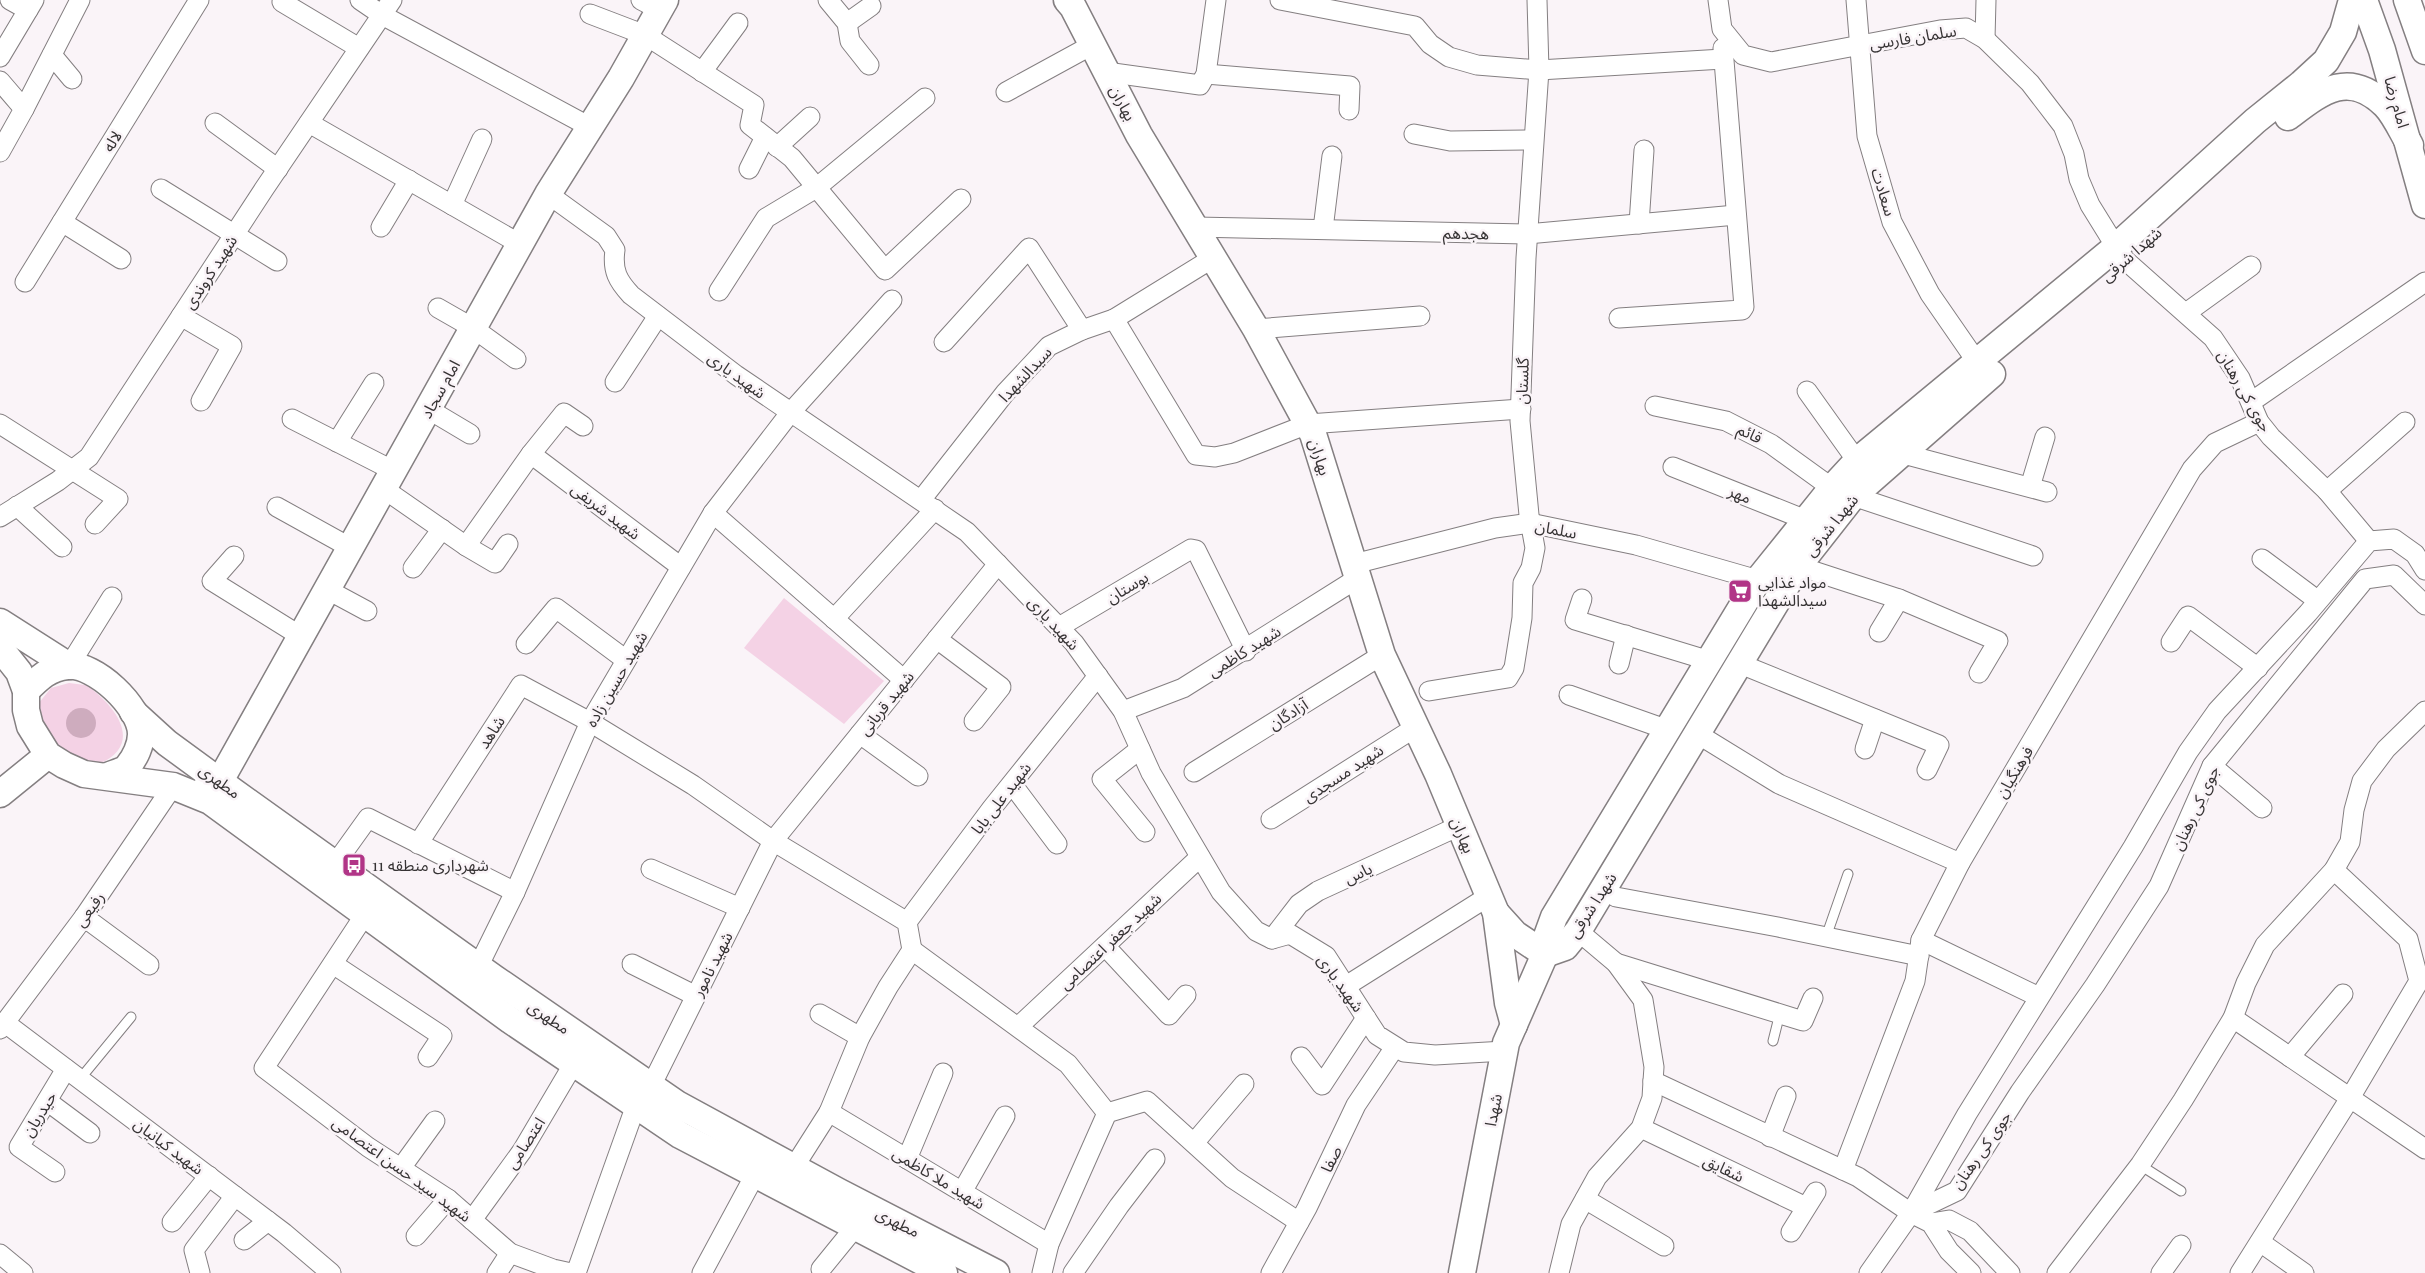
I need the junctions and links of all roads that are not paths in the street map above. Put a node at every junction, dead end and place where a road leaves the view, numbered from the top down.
1 (10, 0) edge
2 (80, 0) edge
3 (199, 0) edge
4 (360, 0) edge
5 (828, 0) edge
6 (1067, 0) edge
7 (1076, 0) edge
8 (1216, 0) edge
9 (1280, 0) edge
10 (1537, 0) edge
11 (1718, 0) edge
12 (1856, 0) edge
13 (1986, 0) edge
14 (2352, 0) edge
15 (2364, 0) edge
16 (2407, 0) edge
17 (2417, 0) edge
18 (282, 2) dead end
19 (655, 3) edge
20 (1319, 4) edge
21 (31, 5) edge
22 (871, 6) dead end
23 (387, 7) edge
24 (2425, 7) edge
25 (590, 14) dead end
26 (738, 23) dead end
27 (846, 23) junction
28 (1722, 29) junction
29 (645, 35) junction
30 (1088, 36) junction
31 (1985, 39) junction
32 (1859, 46) junction
33 (359, 48) junction
34 (2425, 50) edge
35 (52, 55) junction
36 (0, 57) edge
37 (1723, 59) junction
38 (869, 65) dead end
39 (1539, 70) junction
40 (702, 72) junction
41 (1106, 72) junction
42 (1206, 74) junction
43 (72, 78) dead end
44 (0, 81) edge
45 (1006, 92) dead end
46 (925, 98) dead end
47 (24, 109) junction
48 (1350, 110) dead end
49 (810, 117) dead end
50 (215, 123) dead end
51 (309, 123) junction
52 (590, 127) junction
53 (1414, 134) dead end
54 (482, 139) dead end
55 (2248, 139) junction
56 (1532, 140) junction
57 (771, 142) junction
58 (2410, 145) junction
59 (1644, 150) dead end
60 (0, 152) edge
61 (1332, 156) dead end
62 (278, 169) junction
63 (749, 169) dead end
64 (409, 180) junction
65 (816, 188) junction
66 (160, 189) dead end
67 (548, 194) junction
68 (961, 199) dead end
69 (452, 205) junction
70 (2425, 205) edge
71 (1736, 216) junction
72 (62, 222) junction
73 (1639, 224) junction
74 (1195, 226) junction
75 (381, 227) dead end
76 (1323, 229) junction
77 (1527, 234) junction
78 (233, 236) junction
79 (520, 244) junction
80 (2120, 254) junction
81 (1213, 258) junction
82 (121, 259) dead end
83 (277, 261) dead end
84 (2251, 266) dead end
85 (25, 282) dead end
86 (2425, 282) edge
87 (719, 291) dead end
88 (892, 300) dead end
89 (438, 308) dead end
90 (2186, 313) junction
91 (181, 316) junction
92 (658, 316) junction
93 (1420, 316) dead end
94 (1619, 318) dead end
95 (1114, 320) junction
96 (473, 328) junction
97 (1256, 329) junction
98 (1082, 330) junction
99 (944, 342) dead end
100 (516, 359) dead end
101 (1977, 362) junction
102 (615, 382) dead end
103 (374, 383) dead end
104 (1807, 391) dead end
105 (201, 401) dead end
106 (2251, 402) junction
107 (1655, 406) dead end
108 (428, 409) junction
109 (1521, 409) junction
110 (790, 412) junction
111 (292, 419) dead end
112 (2260, 422) junction
113 (2405, 422) dead end
114 (0, 424) edge
115 (1308, 424) junction
116 (583, 426) dead end
117 (470, 434) dead end
118 (2045, 437) dead end
119 (337, 442) junction
120 (1900, 453) junction
121 (531, 454) junction
122 (1857, 461) junction
123 (1674, 467) dead end
124 (71, 471) junction
125 (389, 480) junction
126 (2327, 491) junction
127 (1843, 492) junction
128 (928, 505) junction
129 (17, 506) junction
130 (277, 507) dead end
131 (713, 513) junction
132 (0, 516) edge
133 (1806, 520) junction
134 (1530, 523) junction
135 (95, 524) dead end
136 (442, 529) junction
137 (2368, 541) junction
138 (508, 544) dead end
139 (466, 546) junction
140 (62, 547) dead end
141 (351, 548) junction
142 (234, 556) dead end
143 (2032, 556) dead end
144 (2262, 559) dead end
145 (998, 564) junction
146 (1798, 566) junction
147 (681, 567) junction
148 (413, 568) dead end
149 (2425, 570) edge
150 (1356, 571) junction
151 (1758, 580) junction
152 (328, 590) junction
153 (112, 597) dead end
154 (1582, 599) dead end
155 (1899, 599) junction
156 (2317, 600) junction
157 (2425, 605) edge
158 (367, 611) dead end
159 (834, 619) junction
160 (0, 622) edge
161 (1059, 627) junction
162 (1879, 632) dead end
163 (1626, 635) junction
164 (302, 637) junction
165 (938, 639) junction
166 (2171, 642) dead end
167 (526, 644) dead end
168 (0, 648) edge
169 (1246, 651) junction
170 (1382, 655) junction
171 (626, 660) junction
172 (1710, 661) junction
173 (1738, 663) junction
174 (1619, 664) dead end
175 (69, 666) junction
176 (2258, 668) junction
177 (1979, 673) dead end
178 (1098, 676) junction
179 (904, 680) junction
180 (1429, 690) dead end
181 (26, 691) junction
182 (1569, 695) dead end
183 (1123, 711) junction
184 (2425, 711) edge
185 (133, 712) junction
186 (1875, 719) junction
187 (974, 721) dead end
188 (590, 722) junction
189 (1416, 726) junction
190 (1668, 730) junction
191 (1696, 733) junction
192 (860, 734) junction
193 (1140, 749) junction
194 (1865, 750) dead end
195 (48, 755) junction
196 (2212, 766) junction
197 (1927, 770) dead end
198 (1194, 772) dead end
199 (108, 776) junction
200 (918, 776) dead end
201 (1012, 784) junction
202 (173, 786) junction
203 (215, 791) junction
204 (0, 794) edge
205 (2262, 808) dead end
206 (1271, 819) dead end
207 (1459, 826) junction
208 (1145, 832) dead end
209 (773, 841) junction
210 (418, 844) junction
211 (1057, 844) dead end
212 (1200, 857) junction
213 (1960, 863) junction
214 (335, 864) junction
215 (651, 869) dead end
216 (2334, 870) junction
217 (1848, 874) dead end
218 (1604, 890) junction
219 (515, 892) junction
220 (1492, 905) junction
221 (740, 908) junction
222 (366, 913) junction
223 (84, 917) junction
224 (907, 922) junction
225 (1578, 931) junction
226 (1826, 937) junction
227 (1272, 940) junction
228 (1105, 946) junction
229 (1920, 948) junction
230 (912, 950) junction
231 (1545, 954) junction
232 (1616, 963) junction
233 (332, 964) junction
234 (632, 964) dead end
235 (149, 965) dead end
236 (478, 967) junction
237 (1346, 986) junction
238 (2343, 994) dead end
239 (1186, 995) dead end
240 (696, 996) junction
241 (2038, 997) junction
242 (1813, 998) dead end
243 (820, 1014) dead end
244 (1780, 1014) junction
245 (131, 1017) dead end
246 (1366, 1018) junction
247 (2233, 1018) junction
248 (1514, 1025) junction
249 (2, 1026) edge
250 (1019, 1026) junction
251 (860, 1037) junction
252 (1773, 1041) dead end
253 (1395, 1047) junction
254 (1505, 1050) junction
255 (428, 1057) dead end
256 (1301, 1057) dead end
257 (2290, 1057) junction
258 (574, 1063) junction
259 (942, 1073) dead end
260 (73, 1074) junction
261 (1653, 1082) junction
262 (1244, 1084) dead end
263 (644, 1095) junction
264 (1786, 1096) dead end
265 (2350, 1098) junction
266 (47, 1100) junction
267 (829, 1112) junction
268 (1107, 1114) junction
269 (1005, 1116) dead end
270 (436, 1121) dead end
271 (1641, 1128) junction
272 (90, 1133) dead end
273 (1770, 1137) junction
274 (1194, 1143) junction
275 (2425, 1149) edge
276 (907, 1159) junction
277 (1155, 1159) dead end
278 (2140, 1165) junction
279 (794, 1167) junction
280 (401, 1168) junction
281 (1843, 1170) junction
282 (55, 1172) dead end
283 (756, 1173) junction
284 (209, 1176) junction
285 (2181, 1191) dead end
286 (962, 1192) junction
287 (235, 1196) junction
288 (448, 1199) junction
289 (1585, 1199) junction
290 (1911, 1213) junction
291 (472, 1220) junction
292 (268, 1221) junction
293 (172, 1222) dead end
294 (1299, 1222) junction
295 (1931, 1223) junction
296 (856, 1226) junction
297 (1791, 1232) dead end
298 (416, 1236) dead end
299 (244, 1240) dead end
300 (2260, 1242) junction
301 (1049, 1244) junction
302 (2181, 1244) dead end
303 (1664, 1246) dead end
304 (510, 1252) junction
305 (0, 1254) edge
306 (821, 1270) dead end
307 (23, 1273) edge
308 (200, 1273) edge
309 (331, 1273) edge
310 (498, 1273) edge
311 (571, 1273) edge
312 (576, 1273) edge
313 (702, 1273) edge
314 (944, 1273) edge
315 (996, 1273) edge
316 (1042, 1273) edge
317 (1073, 1273) edge
318 (1271, 1273) edge
319 (1462, 1273) edge
320 (1559, 1273) edge
321 (1869, 1273) edge
322 (1971, 1273) edge
323 (2010, 1273) edge
324 (2057, 1273) edge
325 (2161, 1273) edge
326 (2240, 1273) edge
327 (2304, 1273) edge

1 - 21 street
2 - 35 street
3 - 72 street, لاله
4 - 23 street
5 - 27 street
6 - 30 main road, بهاران
7 - 30 main road, بهاران
8 - 42 street
9 - 20 street
10 - 39 street, گلستان
11 - 28 street
12 - 32 street, سعادت
13 - 31 street
14 - 55 main road, شهدا شرقی
15 - 58 main road, امام رضا
16 - 34 main road
17 - 24 main road
18 - 33 street
19 - 29 main road, امام سجاد
20 - 39 street
21 - 36 street
22 - 27 street
23 - 33 street, شهید کروندی
23 - 52 street
25 - 29 street
26 - 40 street
27 - 38 street
28 - 32 street, سلمان فارسی
28 - 37 street
29 - 40 street
29 - 52 main road, امام سجاد
30 - 41 main road, بهاران
30 - 45 street
31 - 32 street, سلمان فارسی
31 - 80 street, سلمان فارسی
32 - 101 street, سعادت
33 - 51 street, شهید کروندی
35 - 43 street
35 - 47 street
37 - 39 street
37 - 71 street
39 - 56 street, گلستان
40 - 57 street
41 - 42 street
41 - 74 main road, بهاران
42 - 48 street
44 - 47 street
46 - 65 street
47 - 60 street
49 - 57 street
50 - 62 street
51 - 62 street, شهید کروندی
51 - 64 street
52 - 67 main road, امام سجاد
53 - 56 street
54 - 69 street
55 - 58 main road, شهدا شرقی
55 - 80 main road, شهدا شرقی
56 - 77 street, گلستان
57 - 63 street
57 - 65 street
58 - 70 main road, امام رضا
59 - 73 street
61 - 76 street
62 - 78 street, شهید کروندی
64 - 69 street
64 - 75 street
65 - 68 street
65 - 87 street
66 - 78 street
67 - 79 main road, امام سجاد
67 - 92 street, شهید یاری
69 - 79 street
71 - 73 street, هجدهم
71 - 94 street
72 - 82 street
72 - 85 street, لاله
73 - 77 street, هجدهم
74 - 76 street, هجدهم
74 - 81 main road, بهاران
76 - 77 street, هجدهم
77 - 109 street, گلستان
78 - 83 street
78 - 91 street, شهید کروندی
79 - 96 main road, امام سجاد
80 - 90 street, جوی کی رهنان
80 - 101 main road, شهدا شرقی
80 - 120 main road, شهدا شرقی
81 - 95 street, سیدالشهدا
81 - 97 main road, بهاران
84 - 90 street
86 - 106 street
88 - 110 street, شهید حسین زاده
89 - 96 street
90 - 106 street, جوی کی رهنان
91 - 105 street
91 - 124 street, شهید کروندی
92 - 102 street
92 - 110 street, شهید یاری
93 - 97 street
95 - 98 street, سیدالشهدا
95 - 115 street
96 - 100 street
96 - 108 main road, امام سجاد
97 - 115 main road, بهاران
98 - 99 street
98 - 128 street, سیدالشهدا
101 - 122 main road, شهدا شرقی
103 - 119 street
104 - 122 street
106 - 112 street, جوی کی رهنان
107 - 127 street, قائم
108 - 117 street
108 - 125 main road, امام سجاد
109 - 115 street
109 - 134 street, گلستان
110 - 128 street, شهید یاری
110 - 131 street, شهید حسین زاده
111 - 119 street
112 - 126 street, جوی کی رهنان
112 - 213 street, فرهنگیان
113 - 126 street
114 - 124 street
115 - 150 main road, بهاران
116 - 121 street
118 - 120 street
119 - 125 street
120 - 127 main road, شهدا شرقی
121 - 139 street
121 - 147 street, شهید شریفی
122 - 127 main road, شهدا شرقی
123 - 133 street, مهر
124 - 129 street, شهید کروندی
124 - 135 street
125 - 136 street
125 - 141 main road, امام سجاد
126 - 137 street, جوی کی رهنان
127 - 133 main road, شهدا شرقی
127 - 143 street, قائم
127 - 146 main road, شهدا شرقی
128 - 145 street, شهید یاری
128 - 159 street, سیدالشهدا
129 - 132 street, شهید کروندی
129 - 140 street
130 - 141 street
131 - 147 street, شهید حسین زاده
131 - 159 street
133 - 151 main road, شهدا شرقی
134 - 150 street, سلمان
134 - 151 street, سلمان
134 - 180 street, گلستان
136 - 139 street
136 - 148 street
137 - 149 street
137 - 156 street, جوی کی رهنان
138 - 139 street
141 - 152 main road, امام سجاد
142 - 164 street
144 - 156 street
145 - 161 street, شهید یاری
145 - 165 street, شهید قربانی
146 - 155 street
146 - 173 main road, شهدا شرقی
147 - 171 street, شهید حسین زاده
150 - 169 street, شهید کاظمی
150 - 170 main road, بهاران
151 - 172 main road, شهدا شرقی
152 - 158 street
152 - 164 main road, امام سجاد
153 - 175 street
154 - 163 street
155 - 162 street
155 - 177 street
156 - 176 street, جوی کی رهنان
157 - 196 street, جوی کی رهنان
159 - 179 street
160 - 175 main road
161 - 169 street, بوستان
161 - 178 street, شهید یاری
163 - 172 street
163 - 174 street
164 - 203 main road, امام سجاد
165 - 179 street, شهید قربانی
165 - 187 street
166 - 176 street
167 - 171 street
168 - 181 main road
169 - 183 street, شهید کاظمی
170 - 189 main road, بهاران
170 - 198 street, آزادگان
171 - 188 street, شهید حسین زاده
172 - 190 main road, شهدا شرقی
173 - 186 street
173 - 191 main road, شهدا شرقی
175 - 181 main road
175 - 185 main road
176 - 241 street, جوی کی رهنان
178 - 183 street, شهید یاری
178 - 201 street, شهید علی بابا
179 - 192 street, شهید قربانی
181 - 195 main road
182 - 190 street
183 - 193 street, شهید یاری
184 - 216 street
185 - 199 main road
185 - 203 main road, مطهری
186 - 194 street
186 - 197 street
188 - 209 street
188 - 210 street, شاهد
188 - 219 street, شهید حسین زاده
189 - 206 street, شهید مسجدی
189 - 207 main road, بهاران
190 - 231 main road, شهدا شرقی
191 - 213 street
191 - 218 main road, شهدا شرقی
192 - 200 street
192 - 209 street, شهید قربانی
193 - 208 street
193 - 212 street, شهید یاری
195 - 199 main road
195 - 204 main road
196 - 205 street
196 - 290 street, جوی کی رهنان
199 - 202 main road, مطهری
201 - 211 street
201 - 224 street, شهید علی بابا
202 - 203 main road, مطهری
202 - 223 street, رفیعی
203 - 214 main road, مطهری
203 - 222 main road, مطهری
207 - 220 main road, بهاران
207 - 227 street, یاس
209 - 221 street, شهید نامور
209 - 224 street
210 - 214 street
210 - 219 street
212 - 227 street, شهید یاری
212 - 228 street, شهید جعفر اعتصامی
213 - 229 street, فرهنگیان
214 - 236 main road, مطهری
215 - 221 street
216 - 247 street
216 - 265 street
217 - 226 lane
218 - 225 main road, شهدا شرقی
218 - 226 street
219 - 236 street, شهید حسین زاده
220 - 231 main road
220 - 237 street
220 - 248 main road
221 - 240 street, شهید نامور
222 - 233 street
222 - 258 main road, مطهری
223 - 235 street
223 - 249 street, رفیعی
224 - 230 street
225 - 231 main road, شهدا شرقی
225 - 232 street
226 - 229 street
227 - 237 street, شهید یاری
228 - 239 street
228 - 250 street, شهید جعفر اعتصامی
229 - 241 street
229 - 281 street, فرهنگیان
230 - 250 street
230 - 251 street
231 - 248 main road, شهدا
232 - 244 street
232 - 261 street
233 - 255 street
233 - 280 street, شهید سید حسن اعتصامی
234 - 240 street
236 - 263 main road, مطهری
237 - 246 street, شهید یاری
238 - 257 street
240 - 263 street, شهید نامور
241 - 290 street, جوی کی رهنان
242 - 244 street
243 - 251 street
244 - 252 lane
245 - 260 lane
246 - 253 street, شهید یاری
246 - 256 street
247 - 257 street
247 - 278 street
248 - 254 main road, شهدا
249 - 260 street, شهید کیانیان
250 - 268 street
251 - 267 street
253 - 254 street, شهید یاری
253 - 294 street, صفا
254 - 319 main road, شهدا
257 - 265 street
258 - 263 main road, مطهری
258 - 291 street, اعتصامی
259 - 276 street
260 - 266 street, حیدریان
260 - 284 street, شهید کیانیان
261 - 271 street
261 - 273 street
262 - 274 street
263 - 279 main road, مطهری
263 - 283 main road, مطهری
263 - 312 street, شهید نامور
264 - 273 street
265 - 275 street
265 - 300 street
266 - 272 street
266 - 282 street, حیدریان
267 - 276 street, شهید ملا کاظمی
267 - 279 street
268 - 274 street
268 - 301 street
269 - 286 street
270 - 280 street
271 - 289 street
271 - 297 street, شقایق
273 - 281 street
274 - 294 street
276 - 286 street, شهید ملا کاظمی
277 - 317 street
278 - 285 lane
278 - 324 street
279 - 315 main road, مطهری
280 - 288 street, شهید سید حسن اعتصامی
281 - 290 street
283 - 296 main road, مطهری
283 - 313 street
284 - 287 street, شهید کیانیان
284 - 293 street
286 - 301 street, شهید ملا کاظمی
287 - 292 street, شهید کیانیان
287 - 308 street
288 - 291 street, شهید سید حسن اعتصامی
288 - 298 street
289 - 303 street
289 - 320 street
290 - 295 street
290 - 321 street
291 - 304 street, شهید سید حسن اعتصامی
292 - 299 street
292 - 309 street, شهید کیانیان
294 - 318 street, صفا
295 - 322 street
295 - 323 street
296 - 306 street
296 - 314 main road, مطهری
300 - 326 street
300 - 327 street
301 - 316 street
302 - 325 street
304 - 310 street
304 - 311 street, شهید سید حسن اعتصامی
305 - 307 street

